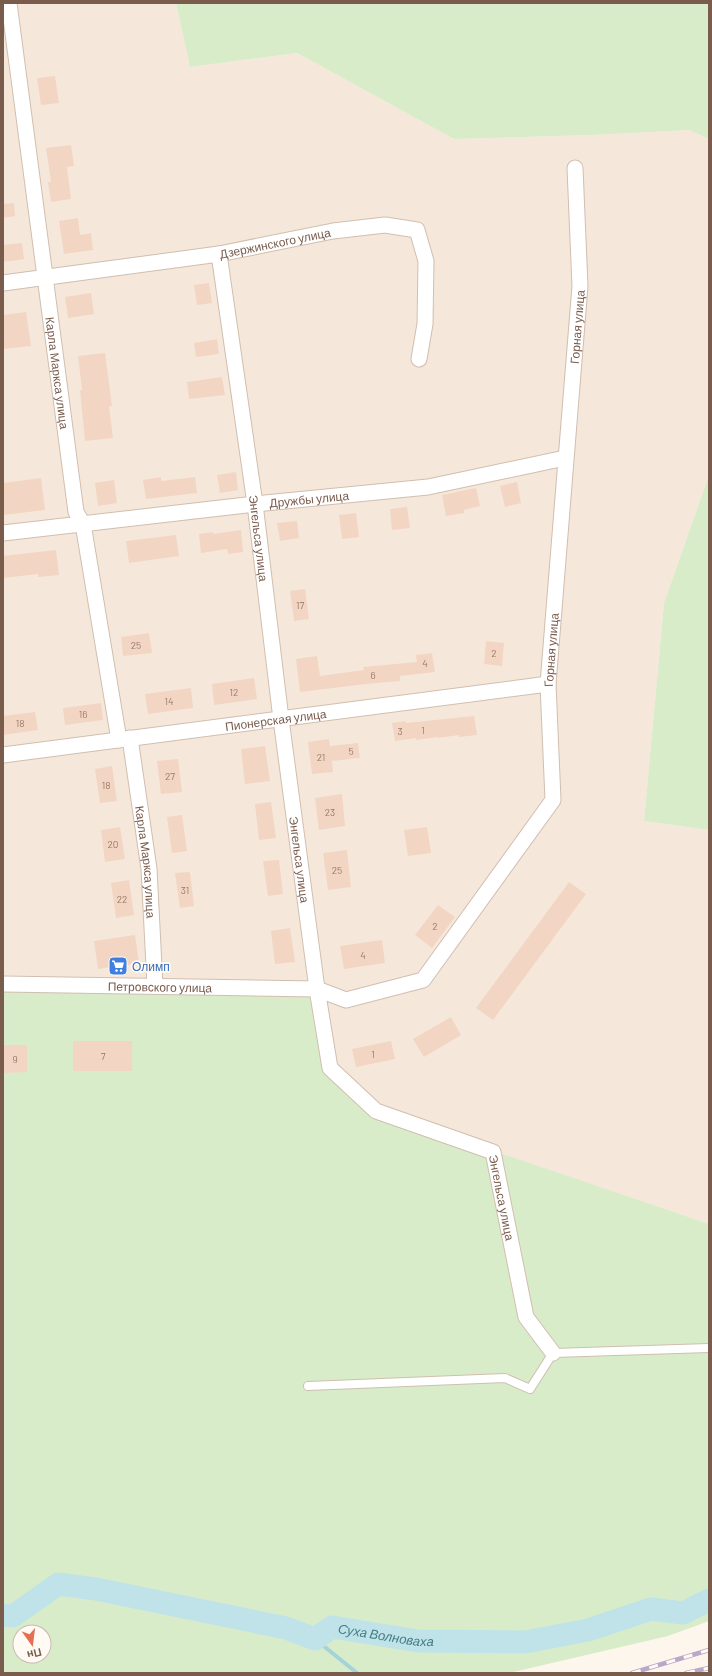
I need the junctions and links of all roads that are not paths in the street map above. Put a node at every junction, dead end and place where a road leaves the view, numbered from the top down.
1 (9, 3) edge
2 (10, 68) edge
3 (575, 168) dead end
4 (219, 254) junction
5 (46, 278) junction
6 (3, 284) edge
7 (419, 359) dead end
8 (566, 458) junction
9 (255, 504) junction
10 (82, 524) junction
11 (3, 533) edge
12 (548, 684) junction
13 (281, 719) junction
14 (125, 739) junction
15 (3, 755) edge
16 (3, 984) edge
17 (155, 986) junction
18 (316, 989) junction
19 (709, 1348) edge
20 (553, 1354) junction
21 (308, 1386) dead end

1 - 2 street, Карла Маркса улица
2 - 5 street, Карла Маркса улица
3 - 8 street, Горная улица
4 - 5 street, Дзержинского улица
4 - 7 street, Дзержинского улица
4 - 9 street, Энгельса улица
5 - 6 street, Дзержинского улица
5 - 10 street, Карла Маркса улица
8 - 9 street, Дружбы улица
8 - 12 street, Горная улица
9 - 10 street, Дружбы улица
9 - 13 street, Энгельса улица
10 - 11 street, Дружбы улица
10 - 14 street, Карла Маркса улица
12 - 13 street, Пионерская улица
12 - 18 street, Горная улица
13 - 14 street, Пионерская улица
13 - 18 street, Энгельса улица
14 - 15 street, Пионерская улица
14 - 17 street, Карла Маркса улица
16 - 17 street, Петровского улица
17 - 18 street, Петровского улица
18 - 20 street, Энгельса улица
19 - 20 lane
20 - 21 lane

